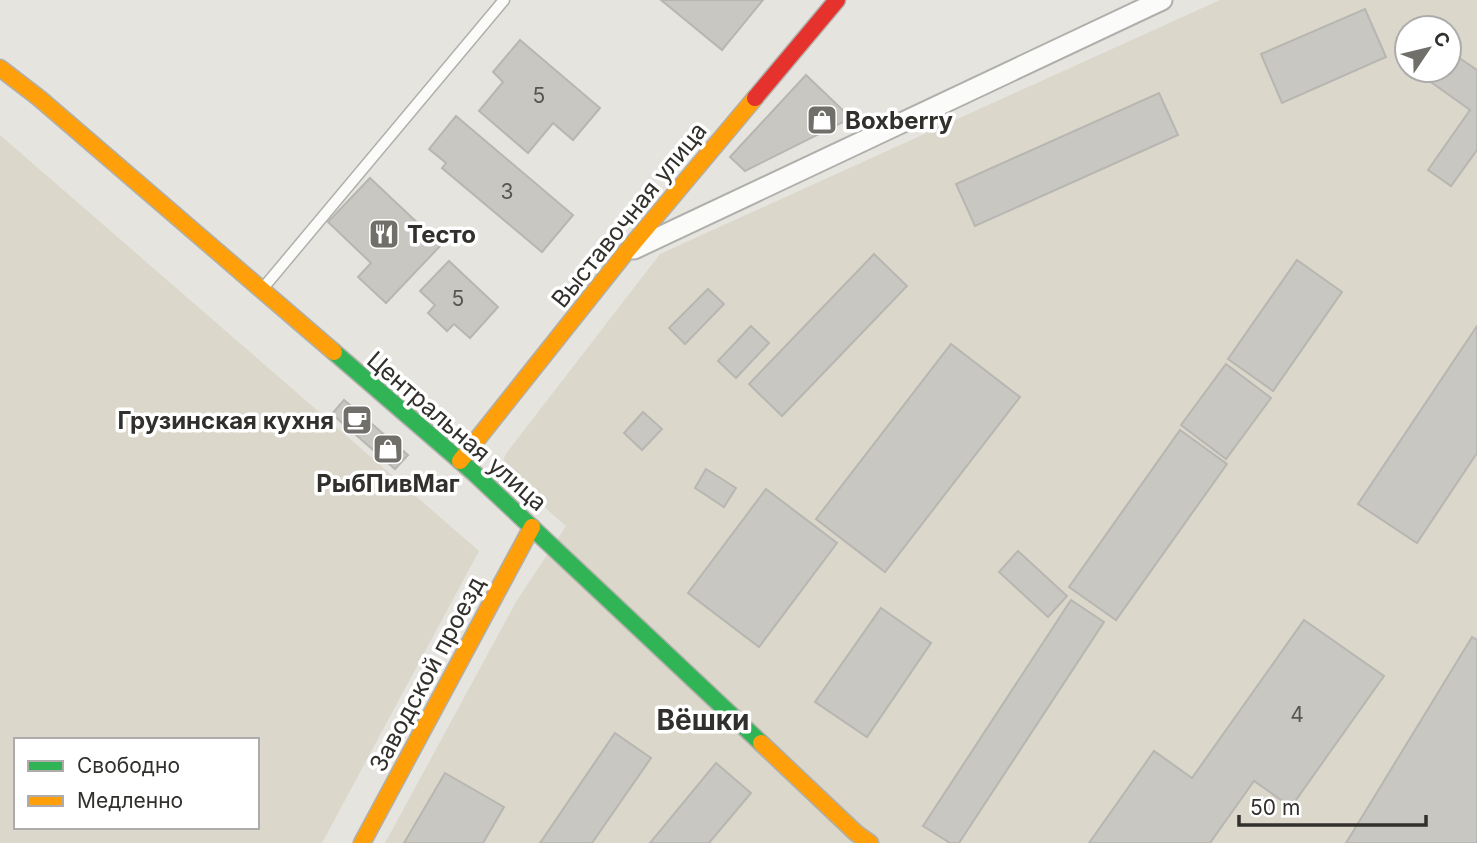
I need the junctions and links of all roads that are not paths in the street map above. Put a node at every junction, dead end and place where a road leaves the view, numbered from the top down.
1 (504, 0) edge
2 (837, 0) edge
3 (1162, 0) edge
4 (0, 68) edge
5 (626, 252) junction
6 (261, 290) junction
7 (460, 461) junction
8 (532, 527) junction
9 (362, 843) edge
10 (870, 843) edge

1 - 6 lane
2 - 5 street, Выставочная улица
3 - 5 street
4 - 6 street, Центральная улица
5 - 7 street, Выставочная улица
6 - 7 street, Центральная улица
7 - 8 street, Центральная улица
8 - 9 street, Заводской проезд
8 - 10 street, Центральная улица

